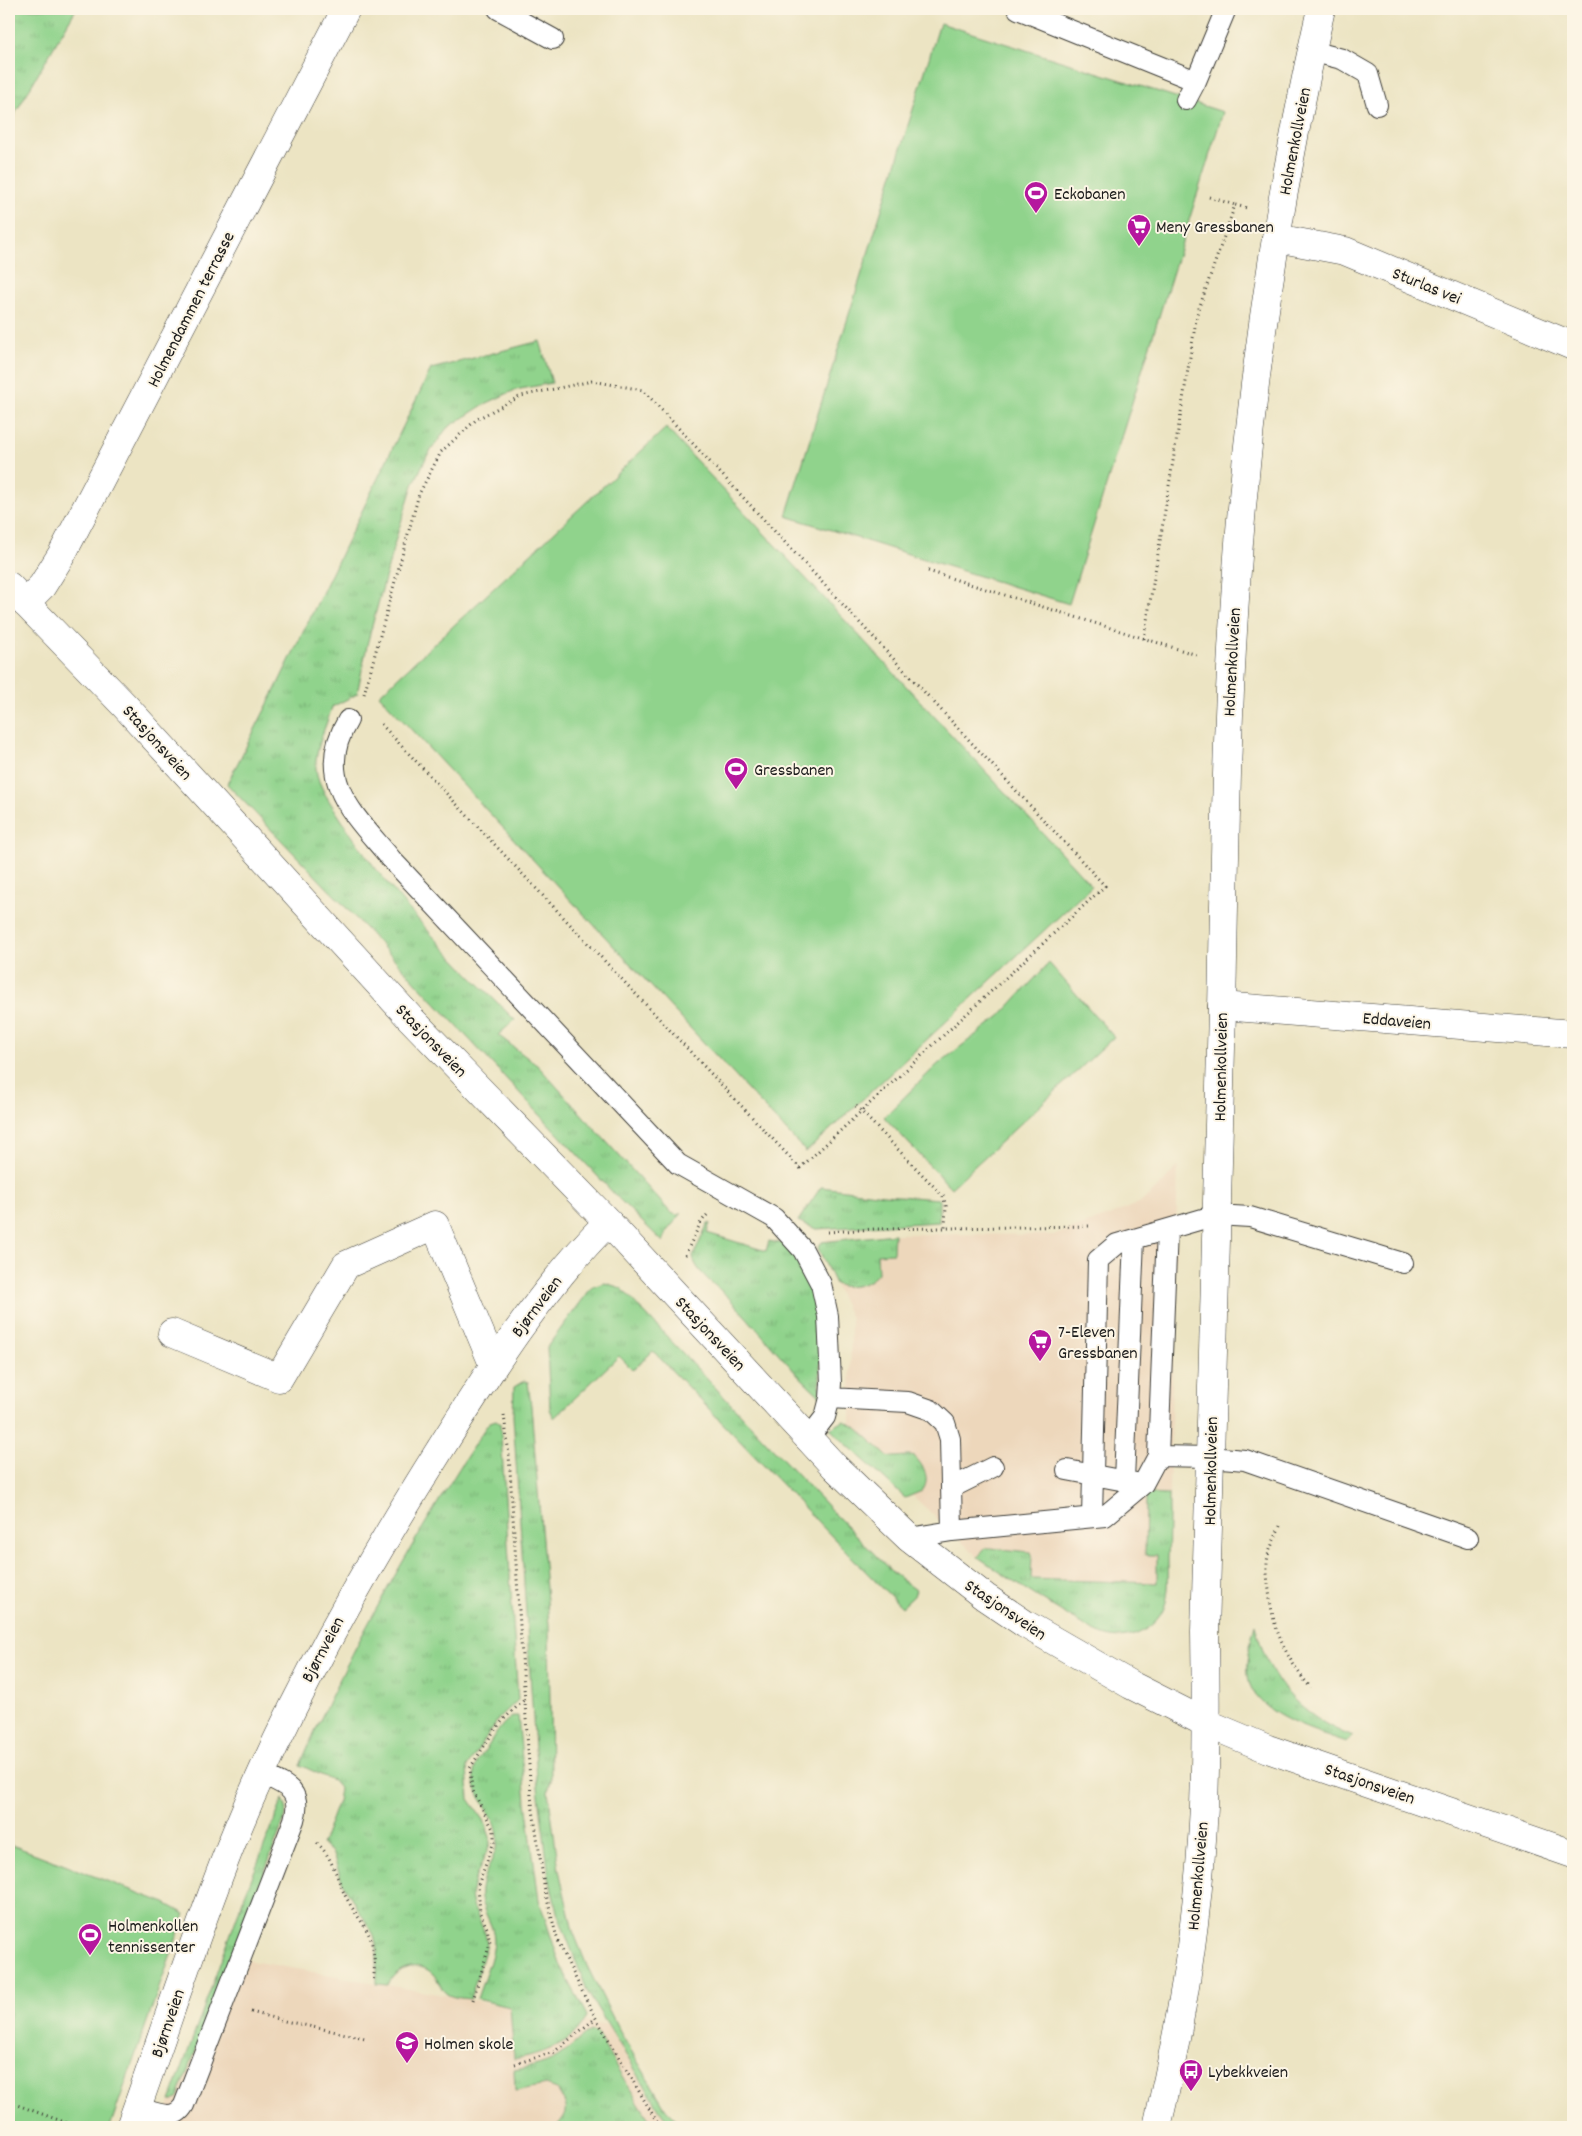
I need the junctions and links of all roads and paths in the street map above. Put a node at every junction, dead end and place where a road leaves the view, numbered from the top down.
1 (346, 9) edge
2 (498, 9) edge
3 (1018, 9) edge
4 (1226, 9) edge
5 (1320, 9) edge
6 (553, 39) dead end
7 (1311, 51) junction
8 (1196, 81) junction
9 (1186, 100) dead end
10 (1377, 105) dead end
11 (1208, 197) dead end
12 (1235, 206) junction
13 (1247, 208) dead end
14 (1276, 238) junction
15 (1573, 346) edge
16 (928, 571) dead end
17 (17, 595) edge
18 (1144, 639) junction
19 (1197, 656) dead end
20 (362, 704) junction
21 (348, 720) joint
22 (1222, 1006) junction
23 (1573, 1034) edge
24 (856, 1106) dead end
25 (861, 1112) junction
26 (727, 1191) junction
27 (1216, 1215) junction
28 (608, 1222) junction
29 (945, 1228) junction
30 (1167, 1230) junction
31 (790, 1234) junction
32 (1126, 1241) junction
33 (683, 1261) dead end
34 (1403, 1263) dead end
35 (172, 1333) dead end
36 (493, 1364) junction
37 (830, 1398) junction
38 (503, 1410) dead end
39 (808, 1439) junction
40 (1158, 1456) junction
41 (1210, 1457) junction
42 (993, 1467) dead end
43 (1067, 1470) dead end
44 (1094, 1475) junction
45 (1134, 1482) junction
46 (951, 1488) junction
47 (1092, 1517) junction
48 (1280, 1526) dead end
49 (952, 1531) junction
50 (909, 1538) junction
51 (1468, 1538) dead end
52 (1312, 1688) dead end
53 (525, 1700) junction
54 (1206, 1723) junction
55 (262, 1774) junction
56 (314, 1841) dead end
57 (1573, 1854) edge
58 (373, 1983) dead end
59 (473, 2000) dead end
60 (248, 2011) dead end
61 (596, 2018) junction
62 (364, 2038) dead end
63 (514, 2064) dead end
64 (9, 2102) edge
65 (134, 2117) edge
66 (78, 2127) edge
67 (660, 2127) edge
68 (1157, 2127) edge

1 - 17 street, Holmendammen terrasse
2 - 6 lane
3 - 8 lane
4 - 8 lane
5 - 7 street, Holmenkollveien
7 - 10 lane
7 - 14 street, Holmenkollveien
8 - 9 lane
11 - 12 path
12 - 13 path
12 - 18 path
14 - 15 street, Sturlas vei
14 - 22 street, Holmenkollveien
16 - 18 path
17 - 28 street, Stasjonsveien
18 - 19 path
20 - 21 path
20 - 25 path
20 - 25 path
21 - 26 lane
22 - 23 street, Eddaveien
22 - 27 street, Holmenkollveien
24 - 25 path
25 - 29 path
26 - 31 lane
26 - 33 path
27 - 30 lane
27 - 34 lane
27 - 41 street, Holmenkollveien
28 - 36 street, Bjørnveien
28 - 39 street, Stasjonsveien
29 - 31 path
29 - 32 path
30 - 32 lane
30 - 40 lane
31 - 37 lane
32 - 44 lane
32 - 45 lane
35 - 36 street
36 - 55 street, Bjørnveien
37 - 39 lane
37 - 46 lane
38 - 53 path
39 - 50 street, Stasjonsveien
40 - 41 lane
40 - 45 lane
41 - 51 lane
41 - 54 street, Holmenkollveien
42 - 46 lane
43 - 44 lane
44 - 45 lane
44 - 47 lane
45 - 47 lane
46 - 49 lane
47 - 49 lane
48 - 52 path
49 - 50 lane
50 - 54 street, Stasjonsveien
53 - 59 path
53 - 61 path
54 - 57 street, Stasjonsveien
54 - 68 street, Holmenkollveien
55 - 65 street, Bjørnveien
55 - 65 lane
56 - 58 path
60 - 62 path
61 - 63 path
61 - 67 path
64 - 66 path

